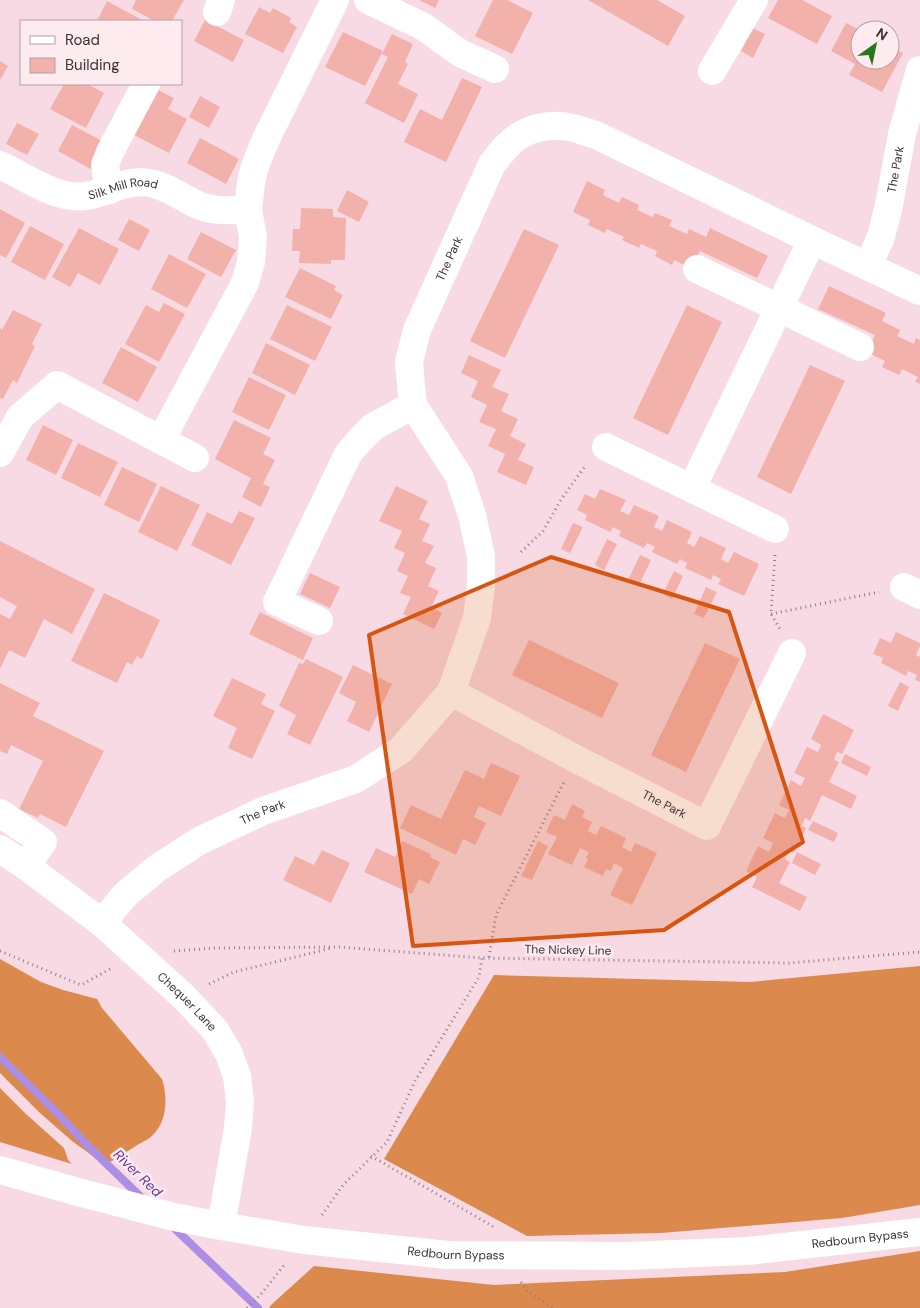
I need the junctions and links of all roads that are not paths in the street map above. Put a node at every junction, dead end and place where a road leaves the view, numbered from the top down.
1 (335, 0) edge
2 (368, 0) edge
3 (754, 0) edge
4 (495, 69) dead end
5 (920, 70) edge
6 (712, 71) dead end
7 (145, 85) edge
8 (0, 165) edge
9 (110, 190) junction
10 (248, 210) junction
11 (812, 240) junction
12 (868, 266) junction
13 (697, 269) dead end
14 (920, 291) edge
15 (779, 308) junction
16 (860, 347) dead end
17 (413, 405) junction
18 (161, 440) junction
19 (606, 446) road end
20 (0, 453) edge
21 (195, 458) dead end
22 (692, 488) junction
23 (775, 530) road end
24 (319, 621) dead end
25 (792, 652) road end
26 (451, 692) junction
27 (0, 813) edge
28 (0, 848) edge
29 (26, 866) junction
30 (102, 923) junction
31 (0, 1170) edge
32 (221, 1226) junction
33 (920, 1232) edge

1 - 10 street
2 - 4 street
3 - 6 street
5 - 12 street, The Park
7 - 9 street
8 - 9 street, Silk Mill Road
9 - 10 street, Silk Mill Road
10 - 18 street
11 - 12 street, The Park
11 - 15 street
11 - 17 street, The Park
12 - 14 street, The Park
13 - 15 street
15 - 16 street
15 - 22 street
17 - 24 street
17 - 26 street, The Park
18 - 20 street
18 - 21 street
19 - 22 street
22 - 23 street
25 - 26 street, The Park
26 - 30 street, The Park
27 - 29 street
28 - 29 street, Chequer Lane
29 - 30 street, Chequer Lane
30 - 32 street, Chequer Lane
31 - 32 street, Redbourn Bypass
32 - 33 street, Redbourn Bypass

